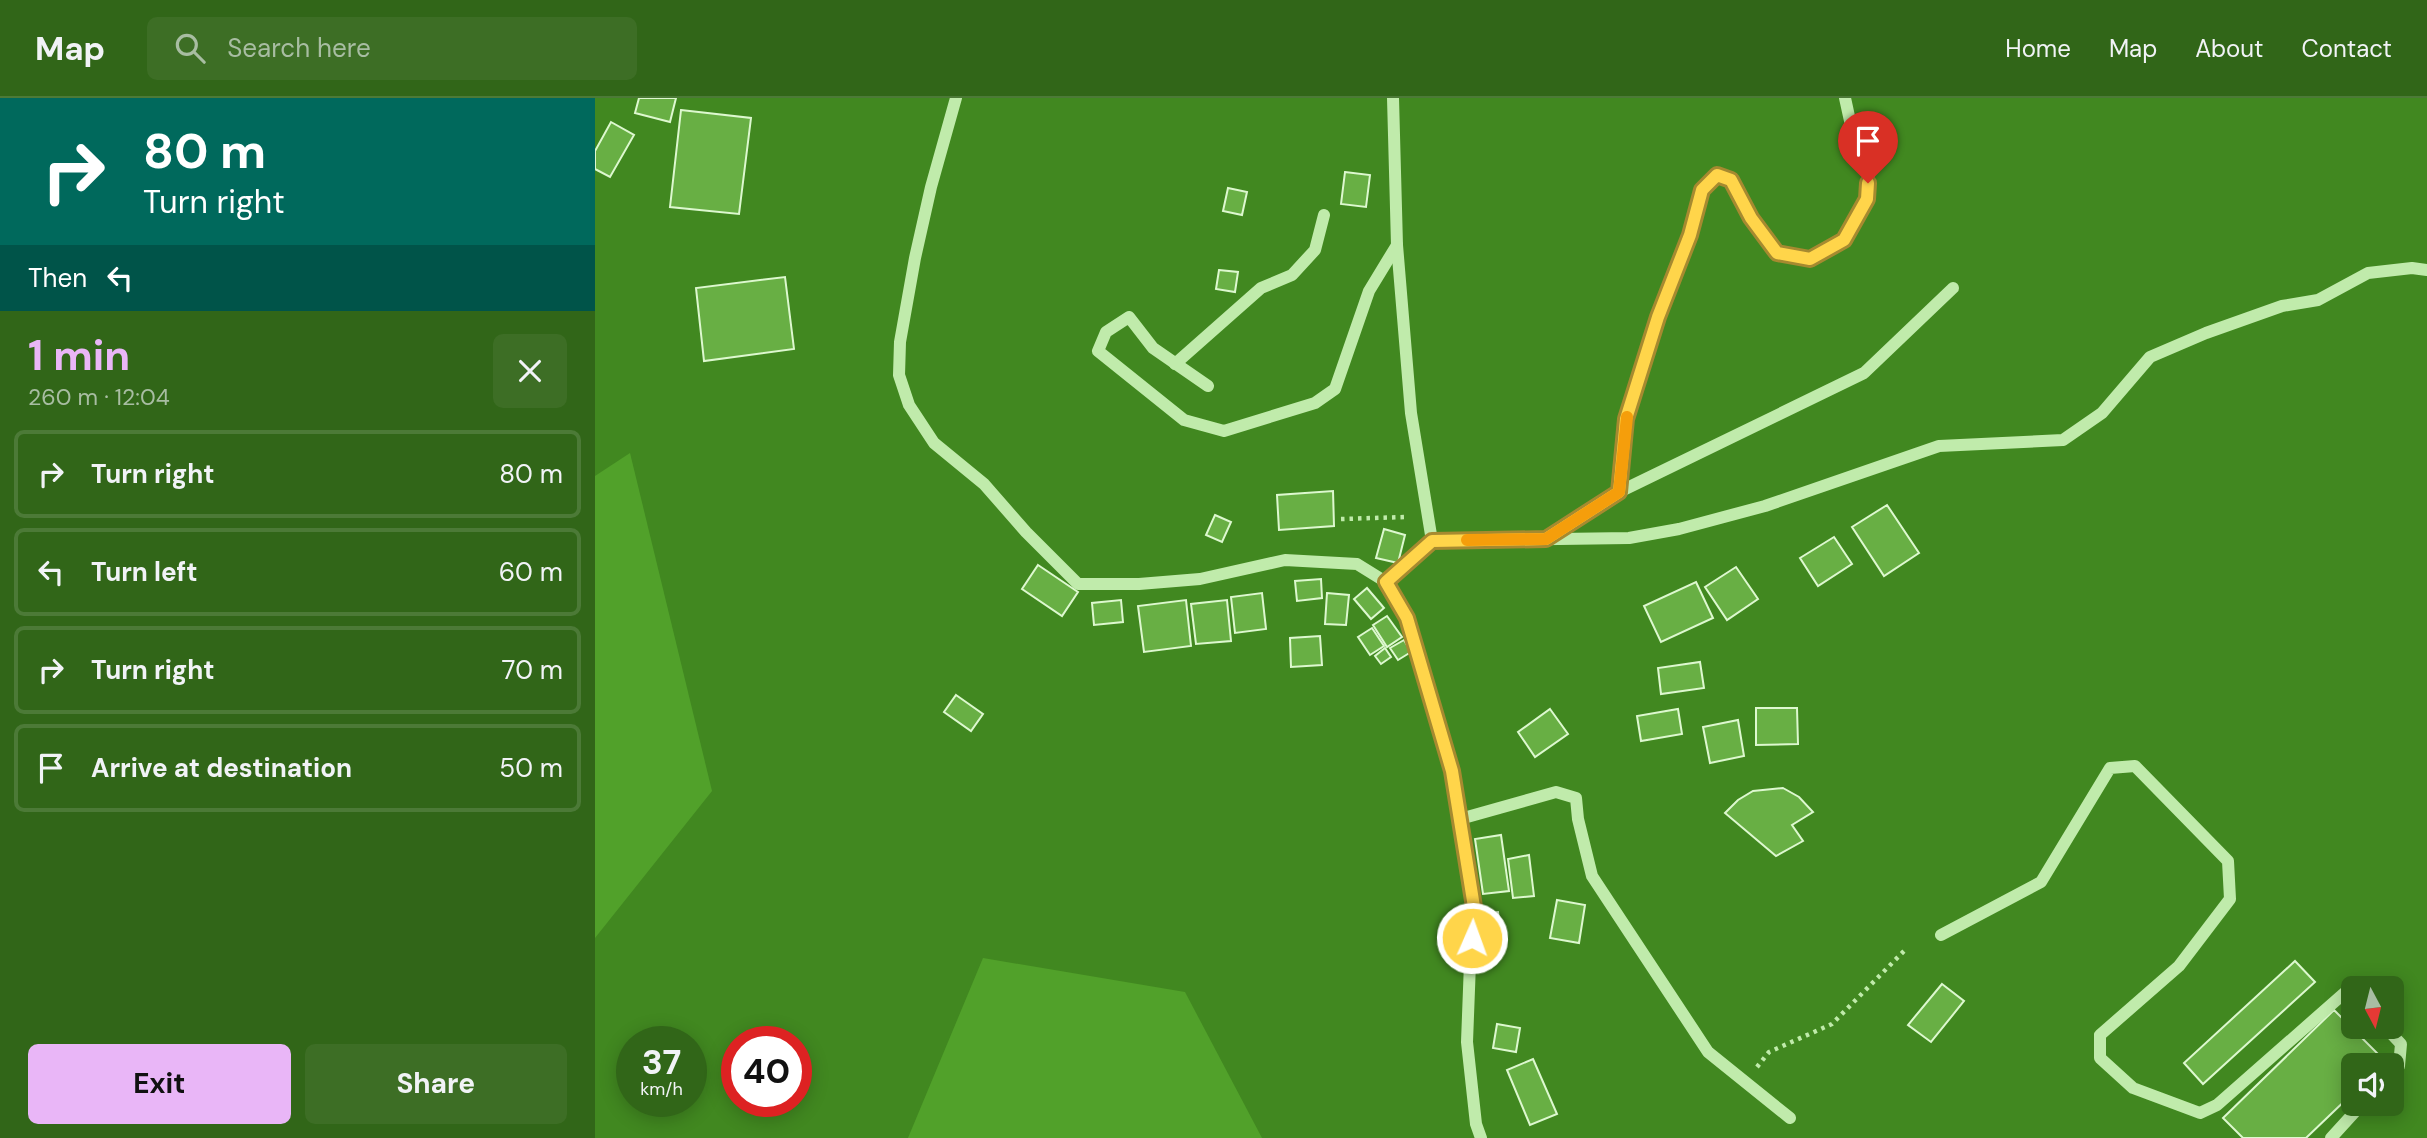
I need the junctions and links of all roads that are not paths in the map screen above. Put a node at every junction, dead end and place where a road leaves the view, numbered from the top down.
1 (956, 98) edge
2 (1393, 98) edge
3 (1845, 98) edge
4 (1324, 215) dead end
5 (1397, 245) junction
6 (2427, 270) edge
7 (1953, 288) dead end
8 (1175, 364) junction
9 (1208, 386) dead end
10 (1619, 492) junction
11 (1546, 539) junction
12 (1432, 541) junction
13 (1386, 582) junction
14 (1460, 819) junction
15 (1941, 934) dead end
16 (2341, 996) edge
17 (2351, 1116) edge
18 (1790, 1118) dead end
19 (1481, 1138) edge
20 (2330, 1138) edge

1 - 13 street
2 - 5 street
3 - 10 street
4 - 8 street
5 - 8 street
5 - 12 street
6 - 11 street
7 - 10 street
8 - 9 street
10 - 11 street
11 - 12 street
12 - 13 street
13 - 14 street
14 - 18 street
14 - 19 street
15 - 16 street
17 - 20 street

